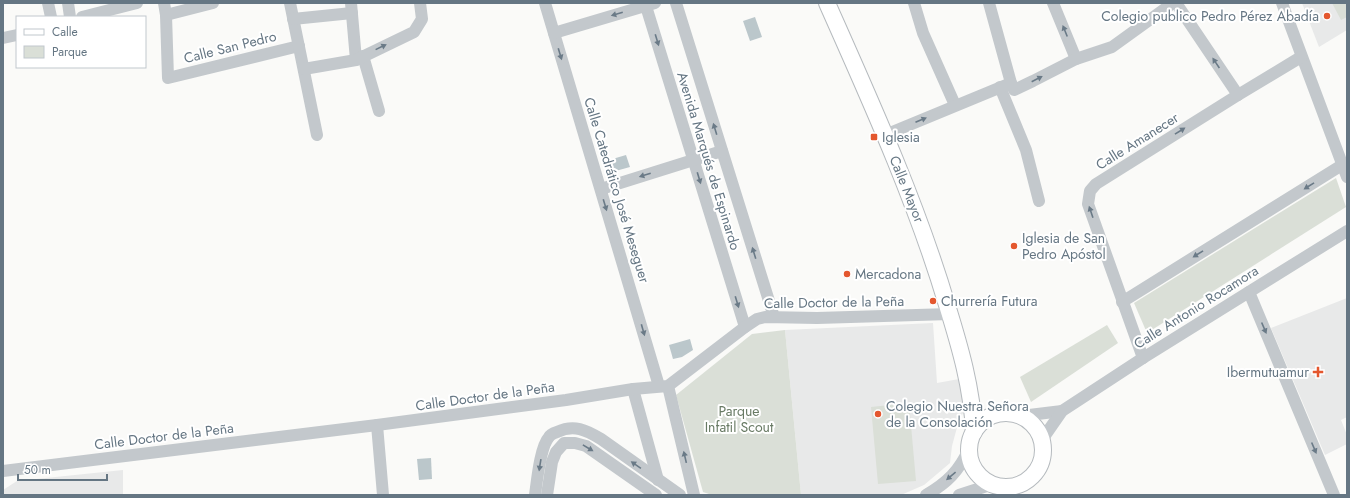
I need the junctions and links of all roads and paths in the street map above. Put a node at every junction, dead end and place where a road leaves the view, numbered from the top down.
1 (48, 3) edge
2 (68, 3) edge
3 (137, 3) edge
4 (213, 3) edge
5 (290, 3) edge
6 (420, 3) edge
7 (545, 3) edge
8 (676, 3) edge
9 (828, 3) edge
10 (914, 3) edge
11 (989, 3) edge
12 (1053, 3) edge
13 (1173, 3) edge
14 (1176, 3) edge
15 (1282, 3) edge
16 (649, 4) edge
17 (100, 8) edge
18 (351, 8) edge
19 (165, 9) edge
20 (51, 16) edge
21 (70, 16) edge
22 (84, 16) edge
23 (293, 19) junction
24 (554, 33) junction
25 (16, 36) edge
26 (3, 38) edge
27 (299, 46) junction
28 (1301, 57) junction
29 (360, 58) junction
30 (1076, 59) junction
31 (304, 69) junction
32 (1006, 85) junction
33 (1238, 95) junction
34 (955, 105) junction
35 (379, 111) dead end
36 (317, 135) dead end
37 (885, 135) junction
38 (722, 151) junction
39 (694, 159) junction
40 (1342, 165) junction
41 (1347, 177) edge
42 (601, 189) junction
43 (1039, 201) dead end
44 (1347, 231) edge
45 (1249, 292) junction
46 (1122, 302) junction
47 (950, 314) junction
48 (774, 317) junction
49 (744, 327) junction
50 (1143, 358) junction
51 (968, 381) junction
52 (664, 386) junction
53 (633, 389) junction
54 (1062, 411) junction
55 (997, 414) junction
56 (1021, 416) junction
57 (377, 425) junction
58 (974, 432) junction
59 (1042, 442) junction
60 (969, 449) junction
61 (3, 471) edge
62 (658, 480) junction
63 (998, 488) edge
64 (1017, 490) edge
65 (383, 495) edge
66 (535, 495) edge
67 (547, 495) edge
68 (656, 495) edge
69 (680, 495) edge
70 (694, 495) edge
71 (926, 495) edge
72 (959, 495) edge
73 (1334, 495) edge

1 - 20 street
2 - 21 street
3 - 17 street
4 - 19 street
5 - 23 street
29 -> 6 street
7 - 24 street, Calle Catedrático José Meseguer
38 -> 8 street, Avenida Marqués de Espinardo
9 - 37 main road, Calle Mayor
10 - 34 street
11 - 32 street
30 -> 12 street
13 - 30 street
33 -> 14 street
15 - 28 street
16 -> 24 street
16 -> 39 street, Avenida Marqués de Espinardo
17 - 22 street
18 - 23 street
18 - 29 street
19 - 27 street, Calle San Pedro
23 - 27 street
24 -> 42 street, Calle Catedrático José Meseguer
25 - 26 street
27 - 31 street
28 - 33 street, Calle Amanecer
28 - 40 street
29 - 31 street
29 - 35 street
32 -> 30 street
31 - 36 street
32 - 34 street
32 - 43 street
46 -> 33 street, Calle Amanecer
37 -> 34 street
37 - 47 main road, Calle Mayor
38 - 39 street
48 -> 38 street, Avenida Marqués de Espinardo
39 -> 42 street
39 -> 49 street, Avenida Marqués de Espinardo
40 - 41 street
40 -> 46 street
42 -> 52 street, Calle Catedrático José Meseguer
44 - 45 street, Calle Antonio Rocamora
45 - 50 street, Calle Antonio Rocamora
45 -> 73 street
46 - 50 street, Calle Amanecer
47 - 48 street, Calle Doctor de la Peña
47 - 51 main road, Calle Mayor
48 - 49 street, Calle Doctor de la Peña
49 - 52 street, Calle Doctor de la Peña
50 - 54 street, Calle Antonio Rocamora
51 - 55 main road, Calle Mayor
51 - 58 main road, Calle Mayor
52 - 53 street, Calle Doctor de la Peña
70 -> 52 street, Calle Catedrático José Meseguer
53 - 57 street, Calle Doctor de la Peña
53 - 62 street
54 - 56 street, Calle Antonio Rocamora
54 - 59 street, Calle Antonio Rocamora
55 - 56 main road
55 - 58 main road
56 - 59 main road
57 - 61 street, Calle Doctor de la Peña
57 - 65 street
58 - 60 main road
59 - 64 main road
60 - 63 main road
60 -> 71 street
62 -> 66 street
62 - 69 street
63 - 64 main road
63 - 72 street
67 -> 68 street

